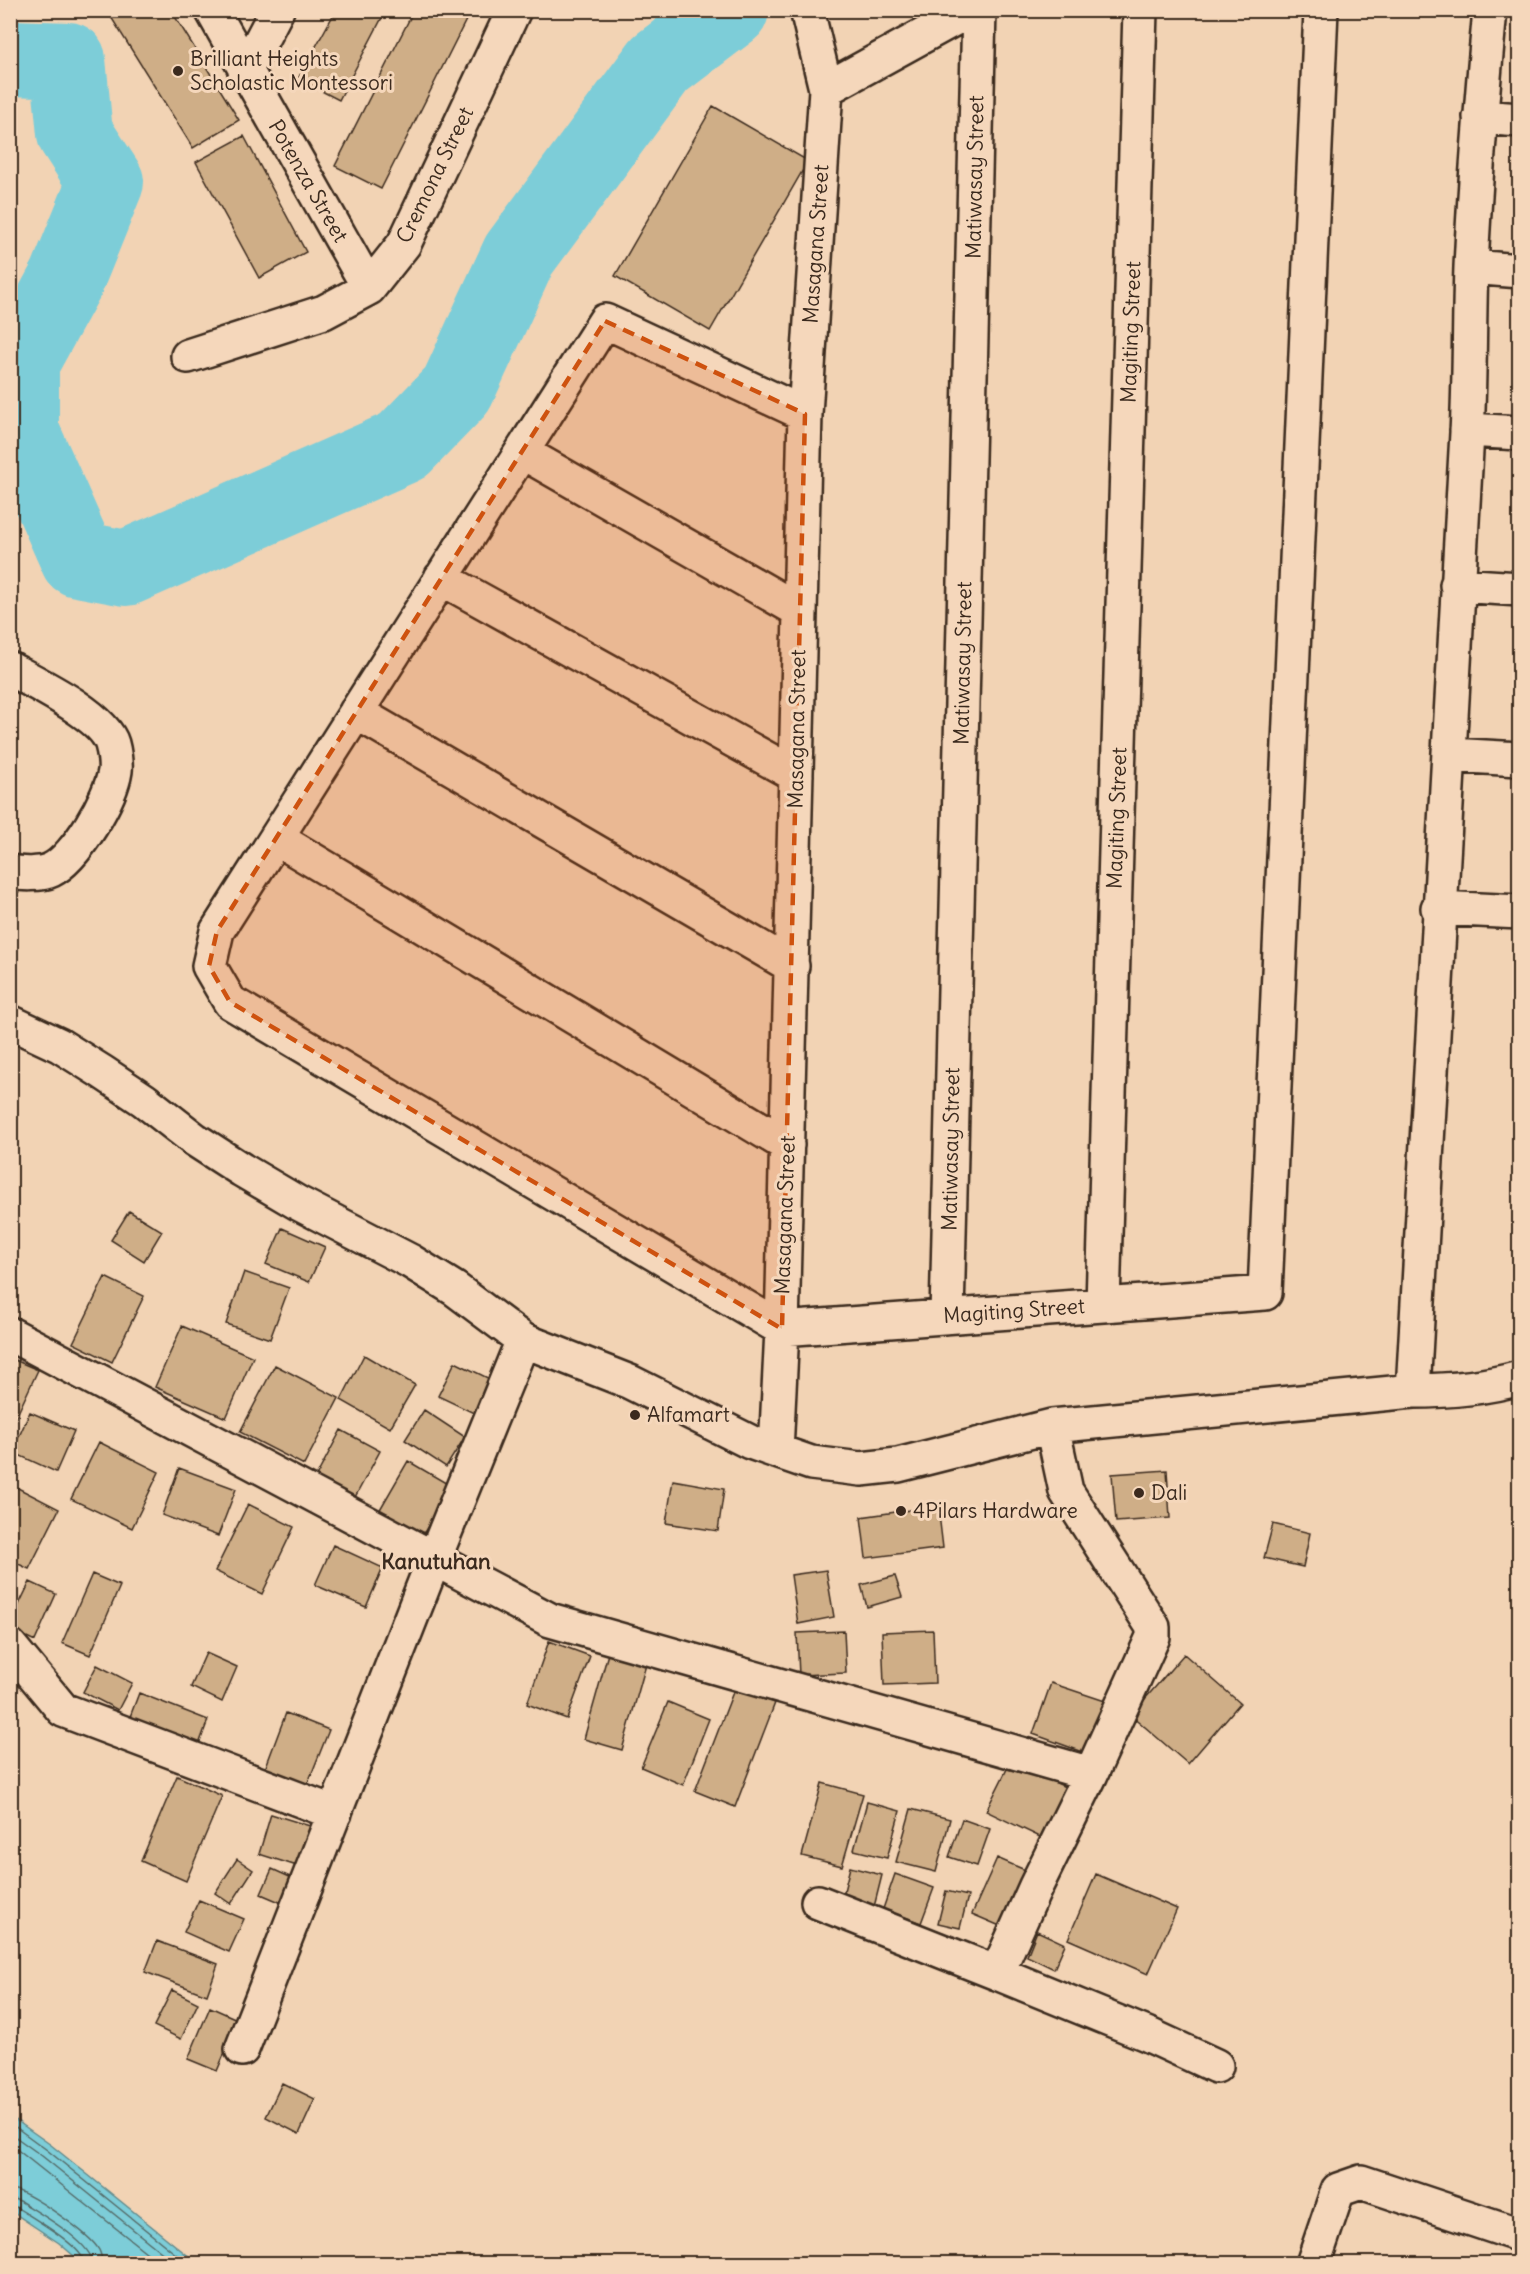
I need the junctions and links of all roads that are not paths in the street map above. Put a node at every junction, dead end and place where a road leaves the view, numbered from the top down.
1 (212, 10) edge
2 (277, 10) edge
3 (514, 10) edge
4 (807, 10) edge
5 (970, 10) edge
6 (980, 10) edge
7 (1140, 10) edge
8 (1322, 10) edge
9 (1490, 10) edge
10 (245, 71) junction
11 (826, 89) junction
12 (1480, 117) junction
13 (1520, 120) edge
14 (1471, 267) junction
15 (1520, 271) edge
16 (369, 288) junction
17 (188, 356) dead end
18 (806, 414) junction
19 (1467, 430) junction
20 (1520, 433) edge
21 (522, 452) junction
22 (441, 578) junction
23 (1457, 585) junction
24 (1520, 589) edge
25 (800, 611) junction
26 (10, 669) edge
27 (356, 712) junction
28 (1450, 755) junction
29 (1520, 759) edge
30 (796, 775) junction
31 (276, 838) junction
32 (10, 872) edge
33 (1438, 908) junction
34 (1520, 912) edge
35 (792, 966) junction
36 (10, 1022) edge
37 (787, 1145) junction
38 (1103, 1305) junction
39 (947, 1316) junction
40 (782, 1329) junction
41 (10, 1335) edge
42 (523, 1340) junction
43 (1520, 1378) edge
44 (1413, 1391) junction
45 (1052, 1426) junction
46 (776, 1451) junction
47 (434, 1560) junction
48 (10, 1647) edge
49 (1091, 1774) junction
50 (335, 1813) junction
51 (818, 1902) dead end
52 (997, 1973) junction
53 (242, 2049) dead end
54 (1216, 2067) dead end
55 (1520, 2235) edge
56 (1313, 2264) edge

1 - 10 street, Potenza Street
2 - 10 street
3 - 16 street, Cremona Street
4 - 11 street, Masagana Street
5 - 11 street
6 - 39 street, Matiwasay Street
7 - 38 street, Magiting Street
8 - 38 street
9 - 12 street
10 - 16 street, Potenza Street
11 - 18 street, Masagana Street
12 - 13 street
12 - 14 street
14 - 15 street
14 - 19 street
16 - 17 street, Cremona Street
18 - 21 street
18 - 25 street, Masagana Street
19 - 20 street
19 - 23 street
21 - 22 street
21 - 25 street
22 - 27 street
22 - 30 street
23 - 24 street
23 - 28 street
25 - 30 street, Masagana Street
26 - 32 street
27 - 31 street
27 - 35 street
28 - 29 street
28 - 33 street
30 - 35 street, Masagana Street
31 - 37 street
31 - 40 street
33 - 34 street
33 - 44 street
35 - 37 street, Masagana Street
36 - 42 street
37 - 40 street, Masagana Street
38 - 39 street, Magiting Street
39 - 40 street, Magiting Street
40 - 46 street, Masagana Street
41 - 47 street
42 - 46 street
42 - 47 street
43 - 44 street
44 - 45 street
45 - 46 street
45 - 49 street
47 - 49 street
47 - 50 street
48 - 50 street
49 - 52 street
50 - 53 street
51 - 52 street
52 - 54 street
55 - 56 street

